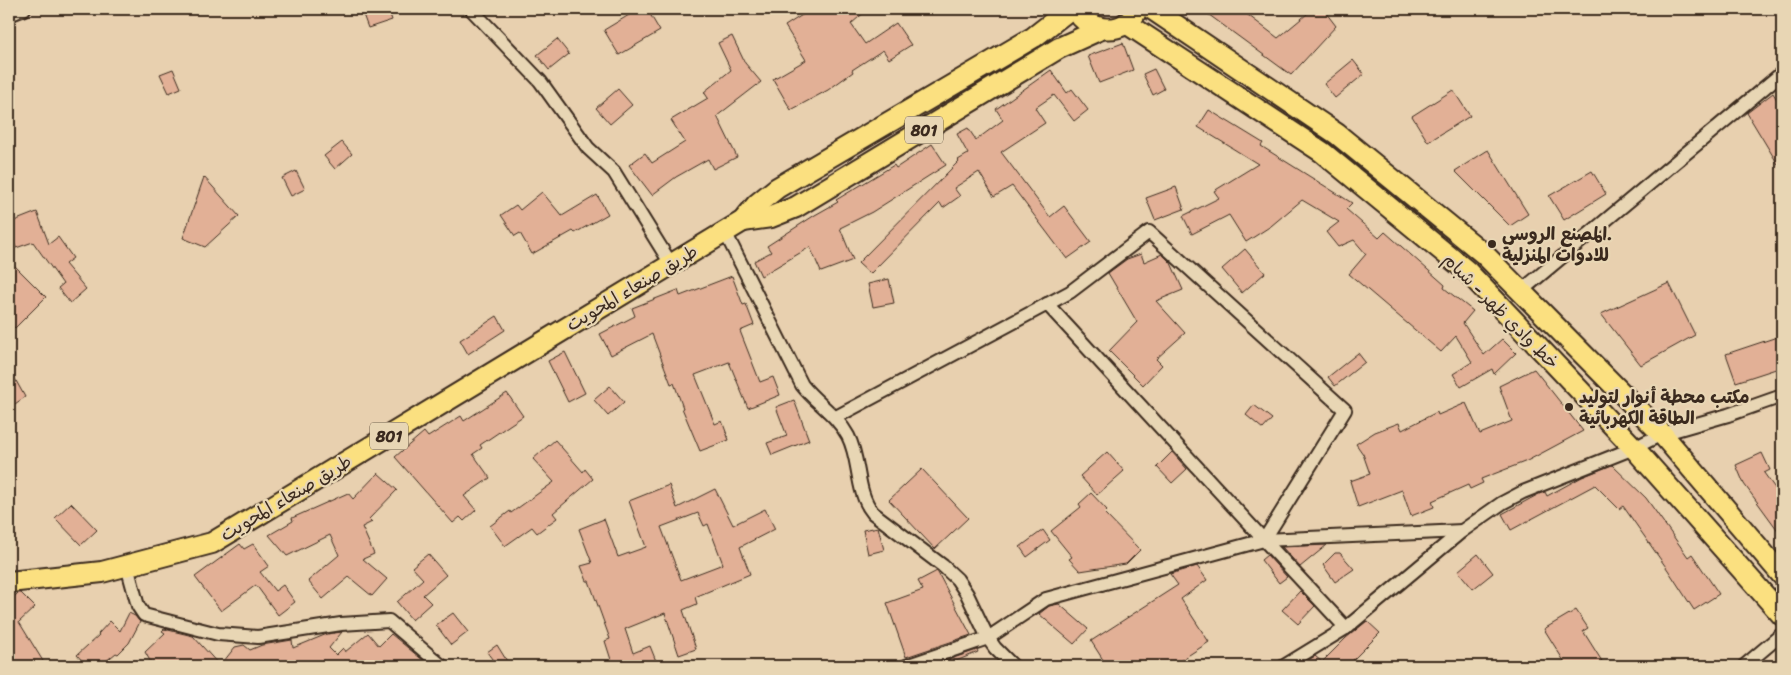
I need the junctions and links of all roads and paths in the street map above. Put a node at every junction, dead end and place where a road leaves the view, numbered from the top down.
1 (24, 9) edge
2 (471, 9) edge
3 (1070, 9) edge
4 (1076, 9) edge
5 (1152, 9) edge
6 (9, 15) edge
7 (1131, 16) edge
8 (1101, 29) junction
9 (1782, 73) edge
10 (743, 221) junction
11 (725, 232) junction
12 (671, 264) junction
13 (1520, 292) junction
14 (1047, 304) junction
15 (1782, 396) edge
16 (836, 418) junction
17 (1662, 434) junction
18 (1634, 448) junction
19 (1462, 531) junction
20 (1264, 540) junction
21 (127, 566) junction
22 (1782, 575) edge
23 (11, 584) edge
24 (1782, 615) edge
25 (1346, 628) junction
26 (1782, 634) edge
27 (988, 638) junction
28 (442, 666) edge
29 (906, 666) edge
30 (1013, 666) edge
31 (1284, 666) edge
32 (1744, 666) edge

1 - 6 street
2 - 12 street
3 - 10 main road, طريق صنعاء المحويت / 801
4 - 8 main road
5 - 13 main road, خط وادي ظهر - شبام
7 - 8 main road, طريق صنعاء المحويت
7 - 18 main road, خط وادي ظهر - شبام
8 - 10 main road, طريق صنعاء المحويت / 801
9 - 13 street
10 - 11 main road, طريق صنعاء المحويت / 801
11 - 12 main road, طريق صنعاء المحويت / 801
11 - 16 street
12 - 21 main road, طريق صنعاء المحويت / 801
13 - 17 main road, خط وادي ظهر - شبام
14 - 16 street
14 - 20 street
14 - 20 street
15 - 17 street
16 - 27 street
17 - 18 street
17 - 22 main road, خط وادي ظهر - شبام
18 - 19 street
18 - 24 main road, خط وادي ظهر - شبام
19 - 20 street
19 - 25 street
20 - 25 street
20 - 27 street
21 - 23 main road, طريق صنعاء المحويت / 801
21 - 28 street
25 - 31 street
26 - 32 street
27 - 29 street
27 - 30 street

